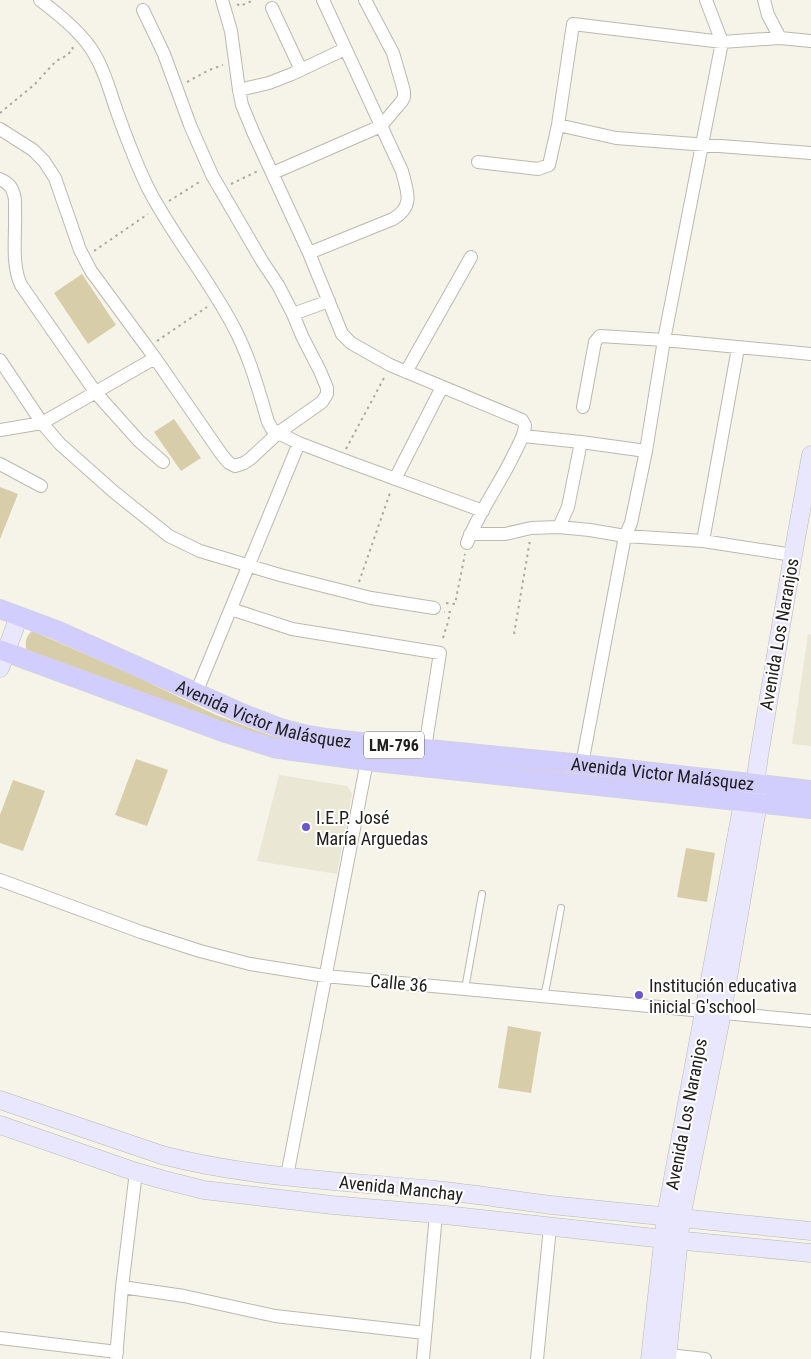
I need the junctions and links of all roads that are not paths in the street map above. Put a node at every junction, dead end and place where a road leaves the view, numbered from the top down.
1 (40, 0) edge
2 (222, 0) edge
3 (323, 0) edge
4 (365, 0) edge
5 (706, 0) edge
6 (764, 0) edge
7 (272, 8) dead end
8 (143, 10) dead end
9 (780, 38) junction
10 (811, 41) edge
11 (722, 42) junction
12 (345, 49) junction
13 (301, 70) junction
14 (238, 90) junction
15 (558, 125) junction
16 (381, 126) junction
17 (0, 129) edge
18 (703, 144) junction
19 (811, 153) edge
20 (478, 162) dead end
21 (268, 171) junction
22 (0, 179) edge
23 (309, 253) junction
24 (471, 257) dead end
25 (329, 301) junction
26 (293, 314) junction
27 (664, 340) junction
28 (738, 348) junction
29 (151, 353) junction
30 (811, 354) edge
31 (0, 360) edge
32 (406, 372) junction
33 (442, 387) junction
34 (96, 393) junction
35 (583, 408) dead end
36 (42, 424) junction
37 (0, 430) edge
38 (278, 433) junction
39 (523, 436) junction
40 (580, 442) junction
41 (299, 443) junction
42 (646, 451) junction
43 (811, 455) edge
44 (163, 462) dead end
45 (0, 464) edge
46 (393, 484) junction
47 (41, 486) dead end
48 (483, 511) junction
49 (559, 527) junction
50 (625, 536) junction
51 (703, 541) junction
52 (792, 555) junction
53 (248, 566) junction
54 (439, 608) road end
55 (0, 609) edge
56 (231, 609) junction
57 (18, 616) junction
58 (2, 657) edge
59 (196, 693) junction
60 (425, 748) junction
61 (367, 761) junction
62 (582, 764) junction
63 (755, 784) junction
64 (811, 790) edge
65 (751, 802) junction
66 (811, 809) edge
67 (0, 880) edge
68 (482, 894) dead end
69 (561, 908) dead end
70 (325, 976) junction
71 (465, 989) junction
72 (544, 996) junction
73 (714, 1012) junction
74 (811, 1021) edge
75 (0, 1100) edge
76 (0, 1125) edge
77 (136, 1172) junction
78 (287, 1176) junction
79 (436, 1214) junction
80 (674, 1217) junction
81 (550, 1227) junction
82 (811, 1231) edge
83 (671, 1240) junction
84 (811, 1253) edge
85 (122, 1287) junction
86 (425, 1333) junction
87 (0, 1338) edge
88 (117, 1355) edge
89 (667, 1357) edge
90 (423, 1359) edge
91 (537, 1359) edge
92 (650, 1359) edge
93 (705, 1359) edge

1 - 38 street
2 - 14 street
3 - 12 street
4 - 16 street
5 - 11 street
6 - 9 street
7 - 13 street
8 - 26 street
9 - 10 street
9 - 11 street
11 - 15 street
11 - 18 street
12 - 13 street
12 - 16 street
13 - 14 street
14 - 21 street
15 - 18 street
15 - 20 street
16 - 21 street
16 - 23 street
17 - 29 street
18 - 19 street
18 - 27 street
21 - 23 street
22 - 34 street
23 - 25 street
24 - 32 street
25 - 26 street
25 - 32 street
26 - 38 street
27 - 28 street
27 - 35 street
27 - 42 street
28 - 30 street
28 - 51 street
29 - 34 street
29 - 38 street
31 - 36 street
32 - 33 street
33 - 39 street
33 - 46 street
34 - 36 street
34 - 44 street
36 - 37 street
36 - 53 street
38 - 41 street
39 - 40 street
39 - 48 street
40 - 42 street
40 - 49 street
41 - 46 street
41 - 53 street
42 - 50 street
43 - 52 street, Avenida Los Naranjos
45 - 47 street
46 - 48 street
48 - 49 street
49 - 50 street
50 - 51 street
50 - 62 street
51 - 52 street
52 - 63 street, Avenida Los Naranjos
53 - 54 street
53 - 56 street
55 - 57 main road, Avenida Victor Malásquez / LM-796
56 - 59 street
56 - 60 street
57 - 58 street
57 - 59 main road, Avenida Victor Malásquez / LM-796
58 - 61 main road, Avenida Victor Malásquez / LM-796
59 - 60 main road, Avenida Victor Malásquez / LM-796
60 - 62 main road, Avenida Victor Malásquez / LM-796
61 - 65 main road, Avenida Victor Malásquez / LM-796
61 - 70 street
62 - 63 main road, Avenida Victor Malásquez / LM-796
63 - 64 main road, Avenida Victor Malásquez / LM-796
63 - 65 street, Avenida Los Naranjos
65 - 66 main road, Avenida Victor Malásquez / LM-796
65 - 73 street, Avenida Los Naranjos
67 - 70 street, Calle 36
68 - 71 lane
69 - 72 lane
70 - 71 street, Calle 36
70 - 78 street
71 - 72 street, Calle 36
72 - 73 street, Calle 36
73 - 74 street, Calle 36
73 - 80 street, Avenida Los Naranjos
75 - 78 street, Avenida Manchay
76 - 77 street, Avenida Manchay
77 - 79 street, Avenida Manchay
77 - 85 street
78 - 80 street, Avenida Manchay
79 - 81 street, Avenida Manchay
79 - 86 street
80 - 82 street, Avenida Manchay
80 - 83 street, Avenida Los Naranjos
81 - 83 street, Avenida Manchay
81 - 91 street
83 - 84 street, Avenida Manchay
83 - 89 street, Avenida Los Naranjos
83 - 92 street, Avenida Los Naranjos
85 - 86 street
85 - 88 street
86 - 90 street
87 - 88 street
89 - 93 street

